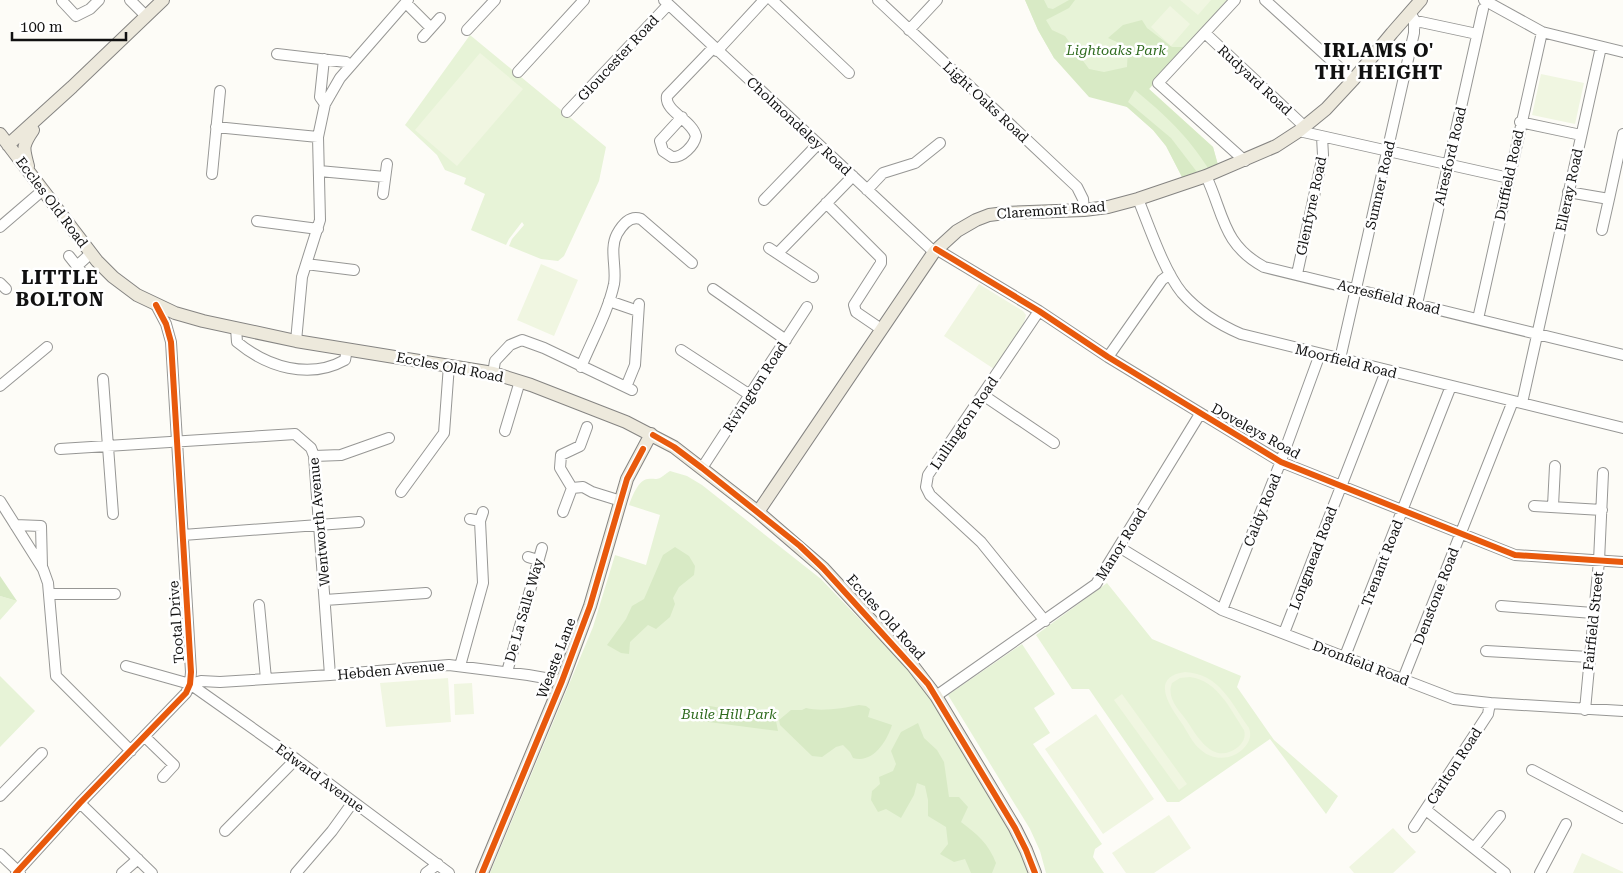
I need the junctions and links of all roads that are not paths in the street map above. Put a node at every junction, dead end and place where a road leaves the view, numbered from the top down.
1 (99, 0) edge
2 (130, 0) edge
3 (163, 0) edge
4 (495, 0) edge
5 (584, 0) edge
6 (764, 0) edge
7 (772, 0) edge
8 (878, 0) edge
9 (937, 0) edge
10 (1235, 0) edge
11 (1265, 0) edge
12 (1420, 0) edge
13 (62, 1) edge
14 (406, 1) edge
15 (666, 2) edge
16 (1483, 4) edge
17 (146, 16) junction
18 (440, 18) dead end
19 (1412, 18) junction
20 (431, 28) junction
21 (467, 30) dead end
22 (909, 30) junction
23 (1542, 32) junction
24 (1205, 34) junction
25 (1477, 34) junction
26 (423, 37) dead end
27 (1601, 47) junction
28 (715, 49) junction
29 (1623, 52) edge
30 (277, 54) dead end
31 (324, 59) junction
32 (350, 65) junction
33 (518, 72) dead end
34 (849, 73) dead end
35 (1353, 80) junction
36 (220, 91) dead end
37 (325, 104) junction
38 (567, 112) dead end
39 (682, 117) dead end
40 (38, 119) junction
41 (1520, 122) junction
42 (216, 127) junction
43 (1302, 129) junction
44 (0, 134) edge
45 (1623, 134) edge
46 (1581, 136) junction
47 (318, 137) junction
48 (1322, 137) junction
49 (940, 143) dead end
50 (817, 144) junction
51 (8, 145) junction
52 (1388, 151) junction
53 (1245, 160) junction
54 (387, 164) dead end
55 (1448, 165) junction
56 (319, 170) junction
57 (29, 171) junction
58 (212, 174) dead end
59 (853, 176) junction
60 (1206, 176) junction
61 (385, 178) junction
62 (1508, 178) junction
63 (43, 190) junction
64 (867, 190) junction
65 (1568, 192) junction
66 (383, 194) dead end
67 (1138, 199) junction
68 (1609, 199) junction
69 (764, 200) dead end
70 (826, 203) junction
71 (1084, 210) junction
72 (257, 221) dead end
73 (0, 227) edge
74 (318, 229) junction
75 (1602, 230) dead end
76 (935, 250) junction
77 (92, 253) junction
78 (69, 256) dead end
79 (692, 263) dead end
80 (306, 264) junction
81 (77, 266) junction
82 (354, 270) dead end
83 (1170, 274) junction
84 (1297, 274) junction
85 (84, 275) dead end
86 (813, 277) dead end
87 (1357, 289) junction
88 (713, 290) dead end
89 (609, 301) junction
90 (1417, 304) junction
91 (156, 305) junction
92 (807, 307) dead end
93 (1039, 312) junction
94 (175, 313) junction
95 (1478, 319) junction
96 (236, 328) junction
97 (882, 329) junction
98 (1538, 333) junction
99 (786, 340) junction
100 (296, 341) junction
101 (171, 342) junction
102 (47, 347) dead end
103 (347, 349) junction
104 (681, 350) dead end
105 (1320, 354) junction
106 (1623, 355) edge
107 (1108, 357) junction
108 (1340, 358) junction
109 (449, 365) junction
110 (581, 367) junction
111 (1386, 371) junction
112 (493, 373) junction
113 (103, 379) dead end
114 (520, 381) junction
115 (0, 386) edge
116 (1451, 386) junction
117 (983, 395) junction
118 (750, 396) junction
119 (1517, 402) junction
120 (1200, 414) junction
121 (587, 428) dead end
122 (1623, 428) edge
123 (505, 431) dead end
124 (651, 434) junction
125 (389, 438) dead end
126 (178, 442) junction
127 (1054, 443) dead end
128 (108, 446) junction
129 (60, 449) dead end
130 (314, 456) junction
131 (1281, 462) junction
132 (1555, 466) dead end
133 (702, 468) junction
134 (1603, 473) dead end
135 (1341, 486) junction
136 (572, 488) junction
137 (401, 492) dead end
138 (0, 501) edge
139 (621, 501) junction
140 (1534, 506) dead end
141 (1554, 506) junction
142 (1402, 510) junction
143 (1602, 510) junction
144 (563, 512) dead end
145 (758, 512) junction
146 (113, 514) dead end
147 (478, 517) dead end
148 (359, 522) dead end
149 (15, 525) junction
150 (319, 525) junction
151 (1460, 534) junction
152 (183, 535) junction
153 (1119, 547) junction
154 (542, 548) dead end
155 (1599, 561) junction
156 (1623, 562) edge
157 (42, 568) junction
158 (426, 593) dead end
159 (49, 594) junction
160 (114, 594) dead end
161 (325, 600) junction
162 (259, 605) dead end
163 (1501, 606) dead end
164 (1222, 610) junction
165 (1594, 613) junction
166 (1046, 621) junction
167 (1284, 633) junction
168 (1486, 651) dead end
169 (1345, 656) junction
170 (1589, 657) junction
171 (126, 666) dead end
172 (460, 666) junction
173 (507, 672) junction
174 (330, 675) junction
175 (266, 679) junction
176 (1403, 679) junction
177 (562, 680) junction
178 (220, 682) junction
179 (190, 684) junction
180 (207, 696) junction
181 (936, 696) junction
182 (1490, 703) junction
183 (1585, 710) junction
184 (1623, 711) edge
185 (145, 737) junction
186 (132, 751) junction
187 (42, 753) dead end
188 (296, 759) junction
189 (1532, 770) dead end
190 (163, 777) dead end
191 (0, 796) edge
192 (353, 802) junction
193 (80, 803) junction
194 (1426, 810) junction
195 (1500, 816) dead end
196 (1623, 818) edge
197 (1566, 824) dead end
198 (1414, 827) dead end
199 (225, 831) dead end
200 (1474, 848) junction
201 (0, 854) edge
202 (138, 859) junction
203 (438, 864) junction
204 (18, 872) edge
205 (122, 873) edge
206 (152, 873) edge
207 (296, 873) edge
208 (426, 873) edge
209 (449, 873) edge
210 (482, 873) edge
211 (1035, 873) edge
212 (1505, 873) edge
213 (1540, 873) edge

1 - 13 street
2 - 17 street
3 - 17 main road
4 - 21 street
5 - 33 street
6 - 28 street
7 - 34 street
8 - 22 street, Light Oaks Road
9 - 22 street
10 - 24 street
11 - 35 street
12 - 19 main road, Claremont Road
14 - 20 street
14 - 32 street
15 - 28 street, Cholmondeley Road
15 - 38 street, Gloucester Road
16 - 23 street
16 - 25 street, Alresford Road
17 - 40 main road
18 - 20 street
19 - 25 street
19 - 35 main road, Claremont Road
19 - 52 street, Sumner Road
20 - 26 street
22 - 71 street, Light Oaks Road
23 - 27 street
23 - 41 street, Duffield Road
24 - 43 street, Rudyard Road
24 - 53 street
25 - 55 street, Alresford Road
27 - 29 street
27 - 46 street, Elleray Road
28 - 39 street
28 - 50 street, Cholmondeley Road
30 - 31 street
31 - 32 street
31 - 37 street
32 - 37 street
35 - 43 main road, Claremont Road
36 - 42 street
37 - 47 street
40 - 51 main road
40 - 57 main road
41 - 46 street
41 - 62 street, Duffield Road
42 - 47 street
42 - 58 street
43 - 48 street
43 - 53 main road, Claremont Road
44 - 51 main road, Eccles Old Road
45 - 68 street
46 - 65 street, Elleray Road
47 - 56 street
48 - 52 street
48 - 84 street, Glenfyne Road
49 - 64 street
50 - 59 street, Cholmondeley Road
50 - 69 street
51 - 57 main road, Eccles Old Road
52 - 55 street
52 - 87 street, Sumner Road
53 - 60 main road, Claremont Road
54 - 61 street
55 - 62 street
55 - 90 street, Alresford Road
56 - 61 street
56 - 74 street
57 - 63 main road, Eccles Old Road
59 - 64 street, Cholmondeley Road
59 - 70 street
60 - 67 main road, Claremont Road
60 - 84 street, Acresfield Road
61 - 66 street
62 - 95 street, Duffield Road
63 - 73 street
63 - 77 main road, Eccles Old Road
64 - 76 street, Cholmondeley Road
65 - 68 street
65 - 98 street, Elleray Road
67 - 71 main road, Claremont Road
67 - 83 street, Moorfield Road
68 - 75 street
70 - 86 street
70 - 97 street
71 - 76 main road, Claremont Road
72 - 74 street
74 - 80 street
76 - 93 street, Doveleys Road
76 - 97 main road, Claremont Road
77 - 81 street
77 - 91 main road, Eccles Old Road
78 - 81 street
79 - 89 street
80 - 82 street
80 - 100 street
81 - 85 street
83 - 105 street, Moorfield Road
83 - 107 street
84 - 87 street, Acresfield Road
87 - 90 street, Acresfield Road
87 - 108 street, Sumner Road
88 - 99 street
89 - 110 street
89 - 110 street
90 - 95 street, Acresfield Road
91 - 94 main road, Eccles Old Road
91 - 101 street, Tootal Drive
92 - 99 street, Rivington Road
93 - 107 street, Doveleys Road
93 - 117 street, Lullington Road
94 - 96 main road, Eccles Old Road
94 - 101 street, Tootal Drive
95 - 98 street, Acresfield Road
96 - 100 main road, Eccles Old Road
96 - 103 street
97 - 145 main road, Claremont Road
98 - 106 street, Acresfield Road
98 - 119 street, Elleray Road
99 - 118 street, Rivington Road
100 - 103 main road, Eccles Old Road
101 - 126 street, Tootal Drive
102 - 115 street
103 - 109 main road, Eccles Old Road
104 - 118 street
105 - 108 street, Moorfield Road
105 - 131 street, Caldy Road
107 - 120 street, Doveleys Road
108 - 111 street, Moorfield Road
109 - 112 main road, Eccles Old Road
109 - 137 street
110 - 112 street
111 - 116 street, Moorfield Road
111 - 135 street, Longmead Road
112 - 114 main road, Eccles Old Road
113 - 128 street
114 - 123 street
114 - 124 main road, Eccles Old Road
116 - 119 street, Moorfield Road
116 - 142 street, Trenant Road
117 - 127 street
117 - 166 street, Lullington Road
118 - 133 street, Rivington Road
119 - 122 street, Moorfield Road
119 - 151 street, Denstone Road
120 - 131 street, Doveleys Road
120 - 153 street, Manor Road
121 - 136 street
124 - 133 main road, Eccles Old Road
124 - 139 main road, Weaste Lane
125 - 130 street
126 - 128 street, Wentworth Avenue
126 - 130 street, Wentworth Avenue
126 - 152 street, Tootal Drive
128 - 129 street, Wentworth Avenue
128 - 146 street
130 - 150 street, Wentworth Avenue
131 - 135 street, Doveleys Road
131 - 164 street, Caldy Road
132 - 141 street
133 - 145 main road, Eccles Old Road
134 - 143 street, Fairfield Street
135 - 142 street, Doveleys Road
135 - 167 street, Longmead Road
136 - 139 street
136 - 144 street
138 - 149 street
139 - 177 main road, Weaste Lane
140 - 141 street
141 - 143 street
142 - 151 street, Doveleys Road
142 - 169 street, Trenant Road
143 - 155 street, Fairfield Street
145 - 181 main road, Eccles Old Road
147 - 172 street
148 - 150 street
149 - 157 street
149 - 157 street
150 - 152 street
150 - 161 street, Wentworth Avenue
151 - 155 street, Doveleys Road
151 - 176 street, Denstone Road
152 - 179 street, Tootal Drive
153 - 164 street, Dronfield Road
153 - 166 street, Manor Road
154 - 173 street, De La Salle Way
155 - 156 street, Doveleys Road
155 - 165 street, Fairfield Street
157 - 159 street
158 - 161 street
159 - 160 street
159 - 186 street
161 - 174 street, Wentworth Avenue
162 - 175 street
163 - 165 street
164 - 167 street, Dronfield Road
165 - 170 street, Fairfield Street
166 - 181 street, Manor Road
167 - 169 street, Dronfield Road
168 - 170 street
169 - 176 street, Dronfield Road
170 - 183 street, Fairfield Street
171 - 179 street
172 - 173 street, Hebden Avenue
172 - 174 street, Hebden Avenue
173 - 177 street, Hebden Avenue
174 - 175 street, Hebden Avenue
175 - 178 street, Hebden Avenue
176 - 182 street, Dronfield Road
177 - 210 main road, Weaste Lane
178 - 179 street, Hebden Avenue
178 - 180 street
179 - 180 street, Edward Avenue
179 - 185 street
180 - 188 street, Edward Avenue
181 - 211 main road, Eccles Old Road
182 - 183 street, Dronfield Road
182 - 194 street, Carlton Road
183 - 184 street, Dronfield Road
185 - 186 street
185 - 190 street
186 - 193 street
187 - 191 street
188 - 192 street, Edward Avenue
188 - 199 street
189 - 196 street
192 - 203 street, Edward Avenue
192 - 207 street
193 - 202 street
193 - 204 street
194 - 198 street, Carlton Road
194 - 200 street
195 - 200 street
197 - 213 street
200 - 212 street
201 - 204 street
202 - 205 street
202 - 206 street
203 - 208 street
203 - 209 street, Edward Avenue

